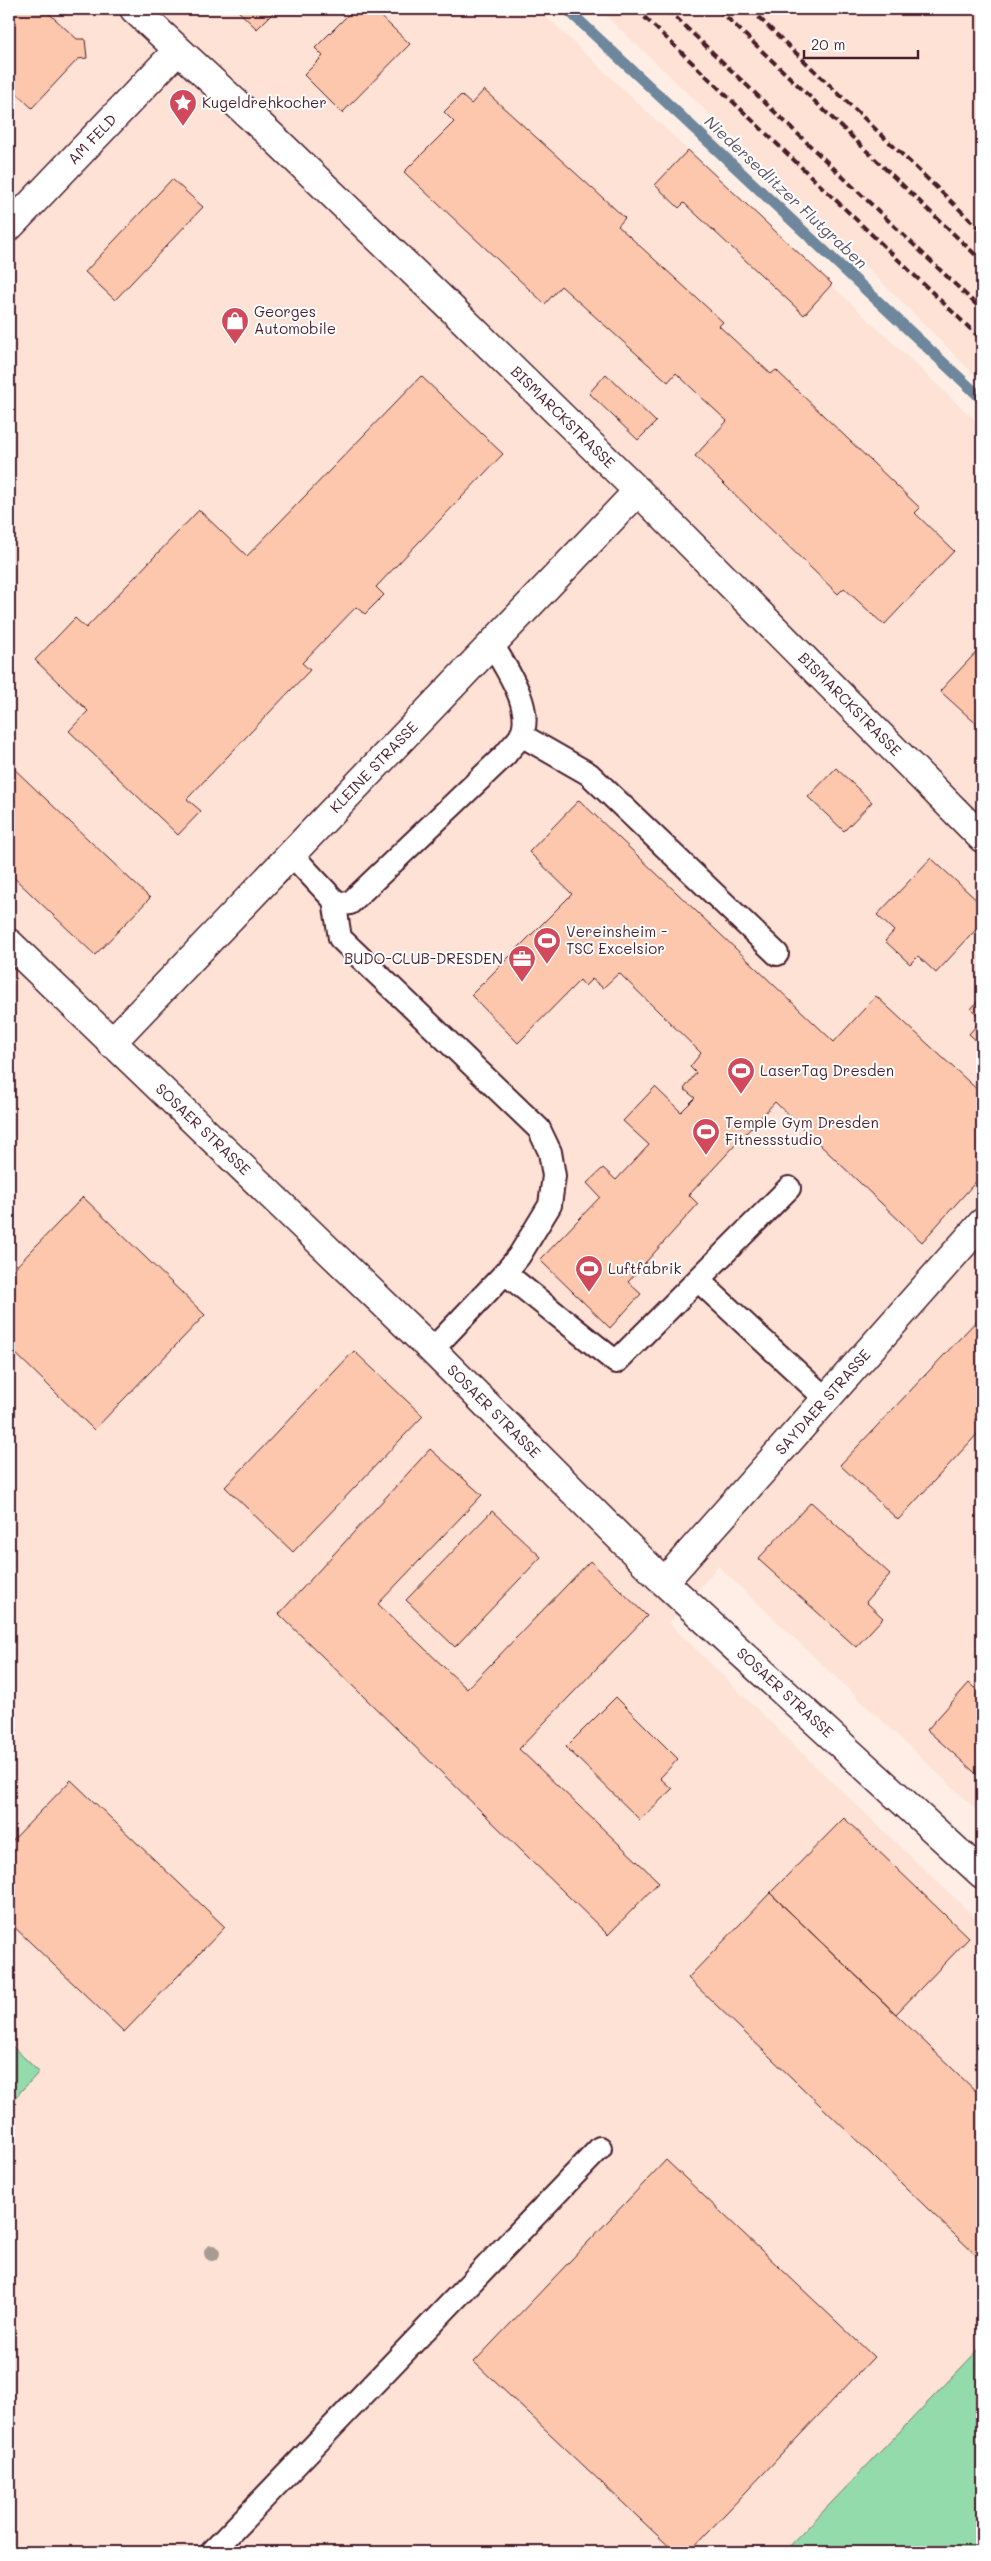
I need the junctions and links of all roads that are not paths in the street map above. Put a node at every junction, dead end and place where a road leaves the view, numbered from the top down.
1 (134, 9) edge
2 (177, 51) junction
3 (9, 227) edge
4 (638, 491) junction
5 (492, 644) junction
6 (521, 735) junction
7 (982, 838) edge
8 (291, 854) junction
9 (334, 900) junction
10 (9, 943) edge
11 (777, 954) dead end
12 (111, 1043) junction
13 (789, 1188) dead end
14 (982, 1224) edge
15 (505, 1273) junction
16 (698, 1280) junction
17 (432, 1350) junction
18 (826, 1399) junction
19 (664, 1582) junction
20 (982, 1874) edge
21 (600, 2148) dead end
22 (212, 2552) edge

1 - 2 street, BISMARCKSTRASSE
2 - 3 street, AM FELD
2 - 4 street, BISMARCKSTRASSE
4 - 5 street, KLEINE STRASSE
4 - 7 street, BISMARCKSTRASSE
5 - 6 lane
5 - 8 street, KLEINE STRASSE
6 - 9 lane
6 - 11 lane
8 - 9 lane
8 - 12 street, KLEINE STRASSE
9 - 15 lane
10 - 12 street, SOSAER STRASSE
12 - 17 street, SOSAER STRASSE
13 - 16 lane
14 - 18 street, SAYDAER STRASSE
15 - 16 lane
15 - 17 lane
16 - 18 lane
17 - 19 street, SOSAER STRASSE
18 - 19 street, SAYDAER STRASSE
19 - 20 street, SOSAER STRASSE
21 - 22 lane

